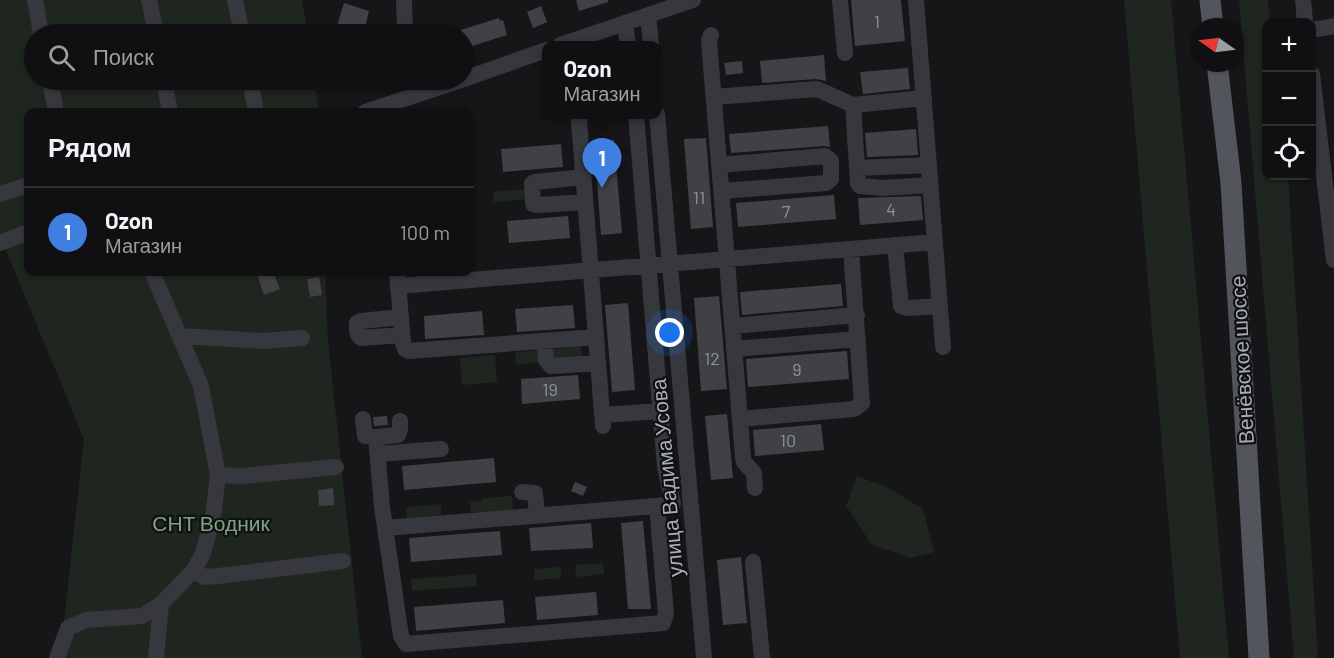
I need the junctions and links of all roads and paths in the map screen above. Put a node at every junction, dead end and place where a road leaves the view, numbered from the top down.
1 (35, 0) edge
2 (149, 0) edge
3 (235, 0) edge
4 (404, 0) edge
5 (693, 0) edge
6 (840, 0) edge
7 (916, 0) edge
8 (1210, 0) edge
9 (1303, 0) edge
10 (648, 15) junction
11 (1212, 18) edge
12 (1305, 18) edge
13 (625, 23) junction
14 (39, 24) edge
15 (154, 24) edge
16 (240, 24) edge
17 (405, 24) edge
18 (1334, 26) edge
19 (1316, 29) edge
20 (711, 35) dead end
21 (572, 41) edge
22 (627, 41) edge
23 (651, 41) edge
24 (542, 51) edge
25 (845, 52) dead end
26 (1218, 72) edge
27 (474, 75) edge
28 (52, 90) edge
29 (166, 90) edge
30 (252, 90) edge
31 (416, 90) edge
32 (714, 97) junction
33 (924, 98) junction
34 (853, 105) junction
35 (55, 108) edge
36 (169, 108) edge
37 (255, 108) edge
38 (374, 108) edge
39 (1316, 114) edge
40 (579, 119) edge
41 (636, 119) edge
42 (657, 119) edge
43 (719, 165) junction
44 (929, 165) junction
45 (857, 168) junction
46 (583, 177) junction
47 (930, 185) junction
48 (24, 186) edge
49 (722, 191) junction
50 (0, 194) edge
51 (585, 202) junction
52 (24, 234) edge
53 (935, 242) junction
54 (0, 243) edge
55 (895, 245) junction
56 (851, 249) junction
57 (727, 259) junction
58 (1334, 260) edge
59 (670, 264) junction
60 (648, 266) junction
61 (591, 270) junction
62 (474, 275) edge
63 (155, 276) edge
64 (462, 276) edge
65 (398, 279) edge
66 (940, 306) junction
67 (857, 315) junction
68 (401, 317) junction
69 (732, 326) junction
70 (402, 335) junction
71 (180, 336) junction
72 (596, 337) junction
73 (302, 338) dead end
74 (858, 339) junction
75 (545, 342) junction
76 (943, 347) dead end
77 (734, 349) junction
78 (598, 363) junction
79 (660, 411) junction
80 (363, 419) dead end
81 (740, 419) junction
82 (400, 422) dead end
83 (377, 446) junction
84 (441, 449) dead end
85 (336, 468) dead end
86 (218, 475) junction
87 (755, 488) dead end
88 (522, 492) dead end
89 (690, 503) junction
90 (665, 505) junction
91 (537, 516) junction
92 (385, 528) junction
93 (343, 561) dead end
94 (753, 562) dead end
95 (194, 570) junction
96 (161, 604) junction
97 (57, 658) edge
98 (156, 658) edge
99 (704, 658) edge
100 (762, 658) edge
101 (1258, 658) edge

1 - 14 street
2 - 15 street
3 - 16 street
4 - 17 street
5 - 10 street
6 - 25 street
7 - 33 street
8 - 11 main road
9 - 12 street
10 - 13 street
10 - 23 street
13 - 21 street
13 - 22 street
18 - 19 street
20 - 32 street
24 - 27 street
26 - 101 main road, Венёвское шоссе
28 - 35 street
29 - 36 street
30 - 37 street
31 - 38 street
32 - 34 street
32 - 43 street
33 - 34 street
33 - 44 street
34 - 45 street
39 - 58 street
40 - 46 street
41 - 60 street
42 - 59 street, улица Вадима Усова
43 - 49 street
43 - 49 street
44 - 45 street
44 - 47 street
45 - 47 street
46 - 51 street
46 - 51 street
47 - 53 street
48 - 50 street
49 - 57 street
51 - 61 street
52 - 54 street
53 - 55 street
53 - 66 street
55 - 56 street
55 - 66 street
56 - 57 street
56 - 67 street
57 - 59 street
57 - 69 street
59 - 60 street
59 - 89 street, улица Вадима Усова
60 - 61 street
60 - 79 street
61 - 62 street
61 - 72 street
63 - 71 street
64 - 65 street
65 - 68 street
66 - 76 street
67 - 69 street
67 - 74 street
68 - 70 street
68 - 70 street
69 - 77 street
70 - 75 street
71 - 73 street
71 - 86 street
72 - 75 street
72 - 78 street
74 - 77 street
74 - 81 street
75 - 78 street
77 - 81 street
78 - 79 street
79 - 90 street
80 - 83 street
81 - 87 street
82 - 83 street
83 - 84 street
83 - 92 street
85 - 86 street
86 - 95 street
88 - 91 street
89 - 90 street
89 - 99 street, улица Вадима Усова
90 - 91 street
90 - 92 street
91 - 92 street
93 - 95 street
94 - 100 street
95 - 96 street
96 - 97 street
96 - 98 street

